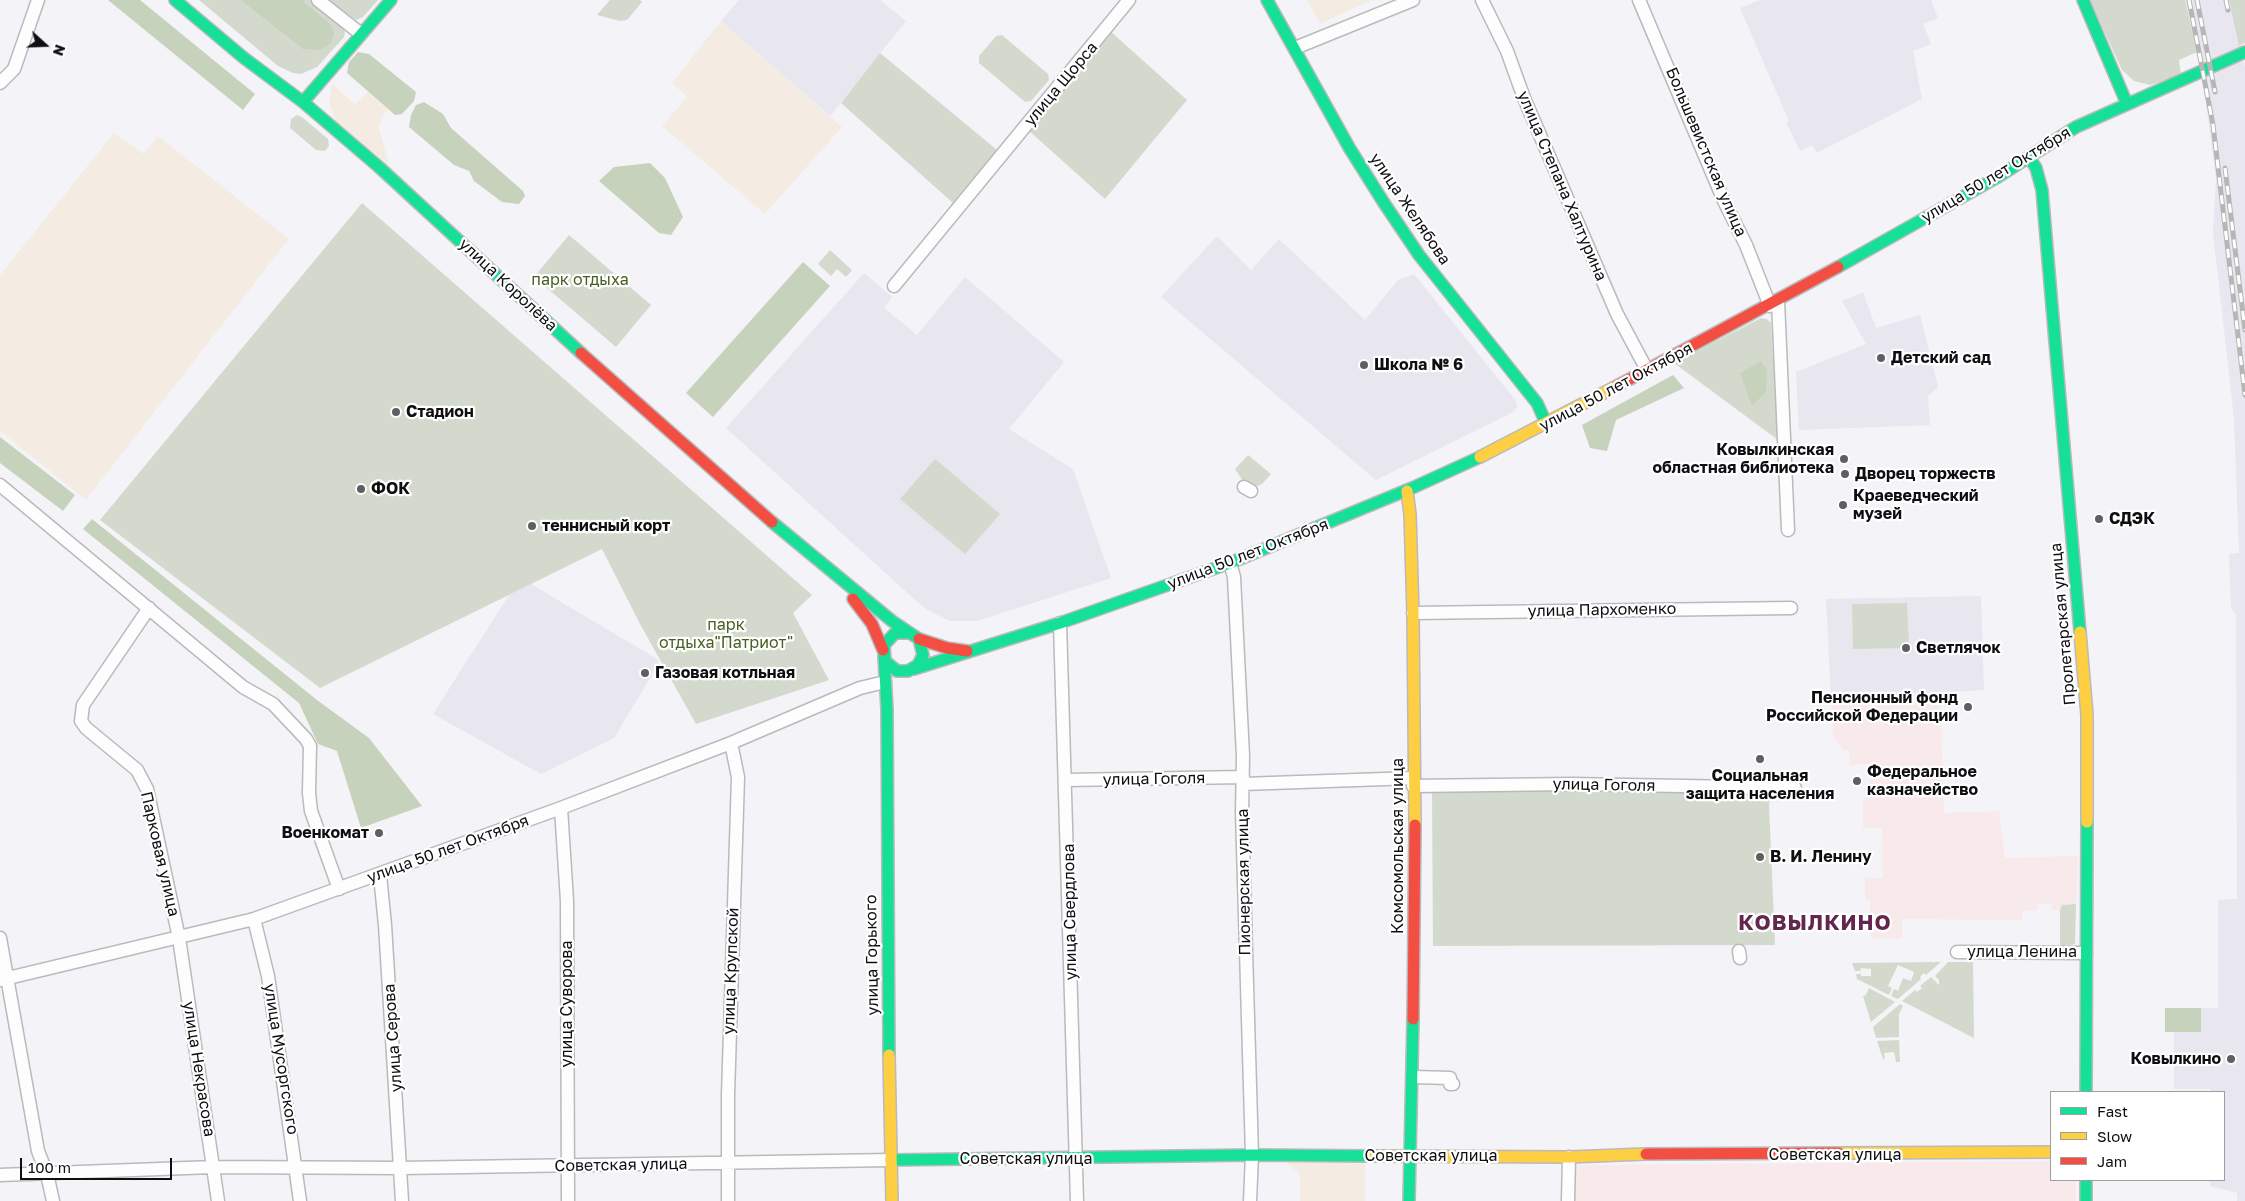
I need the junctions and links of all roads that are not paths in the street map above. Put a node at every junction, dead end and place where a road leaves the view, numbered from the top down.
1 (38, 0) edge
2 (175, 0) edge
3 (318, 0) edge
4 (391, 0) edge
5 (1129, 0) edge
6 (1267, 0) edge
7 (1413, 0) edge
8 (1482, 0) edge
9 (1639, 0) edge
10 (2083, 0) edge
11 (361, 34) junction
12 (1295, 48) junction
13 (2245, 52) edge
14 (0, 82) edge
15 (303, 102) junction
16 (2127, 104) junction
17 (2029, 157) junction
18 (894, 286) dead end
19 (1774, 303) junction
20 (1646, 370) junction
21 (1546, 423) junction
22 (0, 485) edge
23 (1407, 491) junction
24 (1788, 530) dead end
25 (1230, 563) junction
26 (835, 577) junction
27 (149, 608) junction
28 (1791, 608) dead end
29 (1413, 613) junction
30 (1060, 623) junction
31 (914, 636) junction
32 (973, 651) junction
33 (883, 653) junction
34 (911, 670) junction
35 (885, 682) junction
36 (887, 710) junction
37 (731, 743) junction
38 (1066, 780) junction
39 (1243, 781) junction
40 (1413, 782) junction
41 (1795, 788) dead end
42 (561, 808) junction
43 (380, 874) junction
44 (339, 889) junction
45 (254, 919) junction
46 (0, 938) edge
47 (178, 938) junction
48 (1957, 952) dead end
49 (2086, 953) junction
50 (4, 979) edge
51 (1413, 1077) junction
52 (1453, 1084) dead end
53 (2086, 1091) edge
54 (2050, 1152) edge
55 (1252, 1155) junction
56 (1410, 1156) junction
57 (1569, 1157) junction
58 (1076, 1159) junction
59 (891, 1160) junction
60 (727, 1164) junction
61 (568, 1165) junction
62 (213, 1167) junction
63 (297, 1168) junction
64 (401, 1168) junction
65 (47, 1174) junction
66 (0, 1175) edge
67 (2086, 1181) edge
68 (53, 1201) edge
69 (218, 1201) edge
70 (300, 1201) edge
71 (402, 1201) edge
72 (568, 1201) edge
73 (728, 1201) edge
74 (892, 1201) edge
75 (1077, 1201) edge
76 (1250, 1201) edge
77 (1410, 1201) edge
78 (1568, 1201) edge
79 (2086, 1201) edge

1 - 14 street
2 - 15 street, улица Королёва
3 - 11 street
4 - 11 street
5 - 18 street, улица Щорса
6 - 12 street, улица Желябова
7 - 12 street
8 - 20 street, улица Степана Халтурина
9 - 19 street, Большевистская улица
10 - 16 street
11 - 15 street
12 - 21 street, улица Желябова
13 - 16 street, улица 50 лет Октября
15 - 26 street, улица Королёва
16 - 17 street, улица 50 лет Октября
17 - 19 street, улица 50 лет Октября
17 - 49 street, Пролетарская улица
19 - 20 street, улица 50 лет Октября
19 - 24 street, Большевистская улица
20 - 21 street, улица 50 лет Октября
21 - 23 street, улица 50 лет Октября
22 - 27 street
23 - 25 street, улица 50 лет Октября
23 - 29 street, Комсомольская улица
25 - 30 street, улица 50 лет Октября
25 - 39 street, Пионерская улица
26 - 31 street, улица Королёва
26 - 33 street, улица Королёва
27 - 44 street
27 - 47 street, Парковая улица
28 - 29 street, улица Пархоменко
29 - 40 street, Комсомольская улица
30 - 32 street, улица 50 лет Октября
30 - 38 street, улица Свердлова
31 - 32 street, улица 50 лет Октября
31 - 33 street
31 - 34 street
32 - 34 street, улица 50 лет Октября
33 - 34 street
33 - 35 street, улица Горького
34 - 36 street, улица Горького
35 - 36 street, улица Горького
35 - 37 street, улица 50 лет Октября
36 - 59 street, улица Горького
37 - 42 street, улица 50 лет Октября
37 - 60 street, улица Крупской
38 - 39 street, улица Гоголя
38 - 58 street, улица Свердлова
39 - 40 street, улица Гоголя
39 - 55 street, Пионерская улица
40 - 41 street, улица Гоголя
40 - 51 street, Комсомольская улица
42 - 43 street, улица 50 лет Октября
42 - 61 street, улица Суворова
43 - 44 street, улица 50 лет Октября
43 - 64 street, улица Серова
44 - 45 street, улица 50 лет Октября
45 - 47 street, улица 50 лет Октября
45 - 63 street, улица Мусоргского
46 - 50 street
47 - 50 street, улица 50 лет Октября
47 - 62 street, улица Некрасова
48 - 49 street, улица Ленина
49 - 53 street, Пролетарская улица
50 - 65 street
51 - 52 street
51 - 56 street, Комсомольская улица
54 - 57 street, Советская улица
55 - 56 street, Советская улица
55 - 58 street, Советская улица
55 - 76 street, Пионерская улица
56 - 57 street, Советская улица
56 - 77 street, Комсомольская улица
57 - 78 street
58 - 59 street, Советская улица
58 - 75 street, улица Свердлова
59 - 60 street, Советская улица
59 - 74 street, улица Горького
60 - 61 street, Советская улица
60 - 73 street, улица Крупской
61 - 64 street, Советская улица
61 - 72 street, улица Суворова
62 - 63 street, Советская улица
62 - 65 street, Советская улица
62 - 69 street, улица Некрасова
63 - 64 street, Советская улица
63 - 70 street, улица Мусоргского
64 - 71 street, улица Серова
65 - 66 street, Советская улица
65 - 68 street
67 - 79 street

